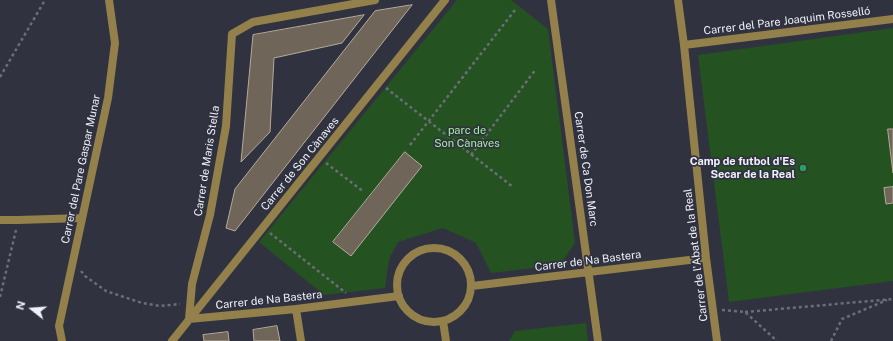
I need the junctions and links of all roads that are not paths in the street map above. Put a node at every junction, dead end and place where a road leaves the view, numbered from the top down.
1 (109, 0) edge
2 (375, 0) edge
3 (445, 0) edge
4 (551, 0) edge
5 (678, 0) edge
6 (893, 19) edge
7 (684, 44) junction
8 (82, 218) junction
9 (0, 220) edge
10 (706, 258) junction
11 (589, 271) junction
12 (472, 286) junction
13 (399, 296) junction
14 (296, 309) junction
15 (189, 319) junction
16 (443, 321) junction
17 (180, 332) junction
18 (62, 341) edge
19 (172, 341) edge
20 (181, 341) edge
21 (301, 341) edge
22 (446, 341) edge
23 (598, 341) edge
24 (717, 341) edge

1 - 8 street, Carrer del Pare Gaspar Munar
2 - 15 street, Carrer de Maris Stella
3 - 15 street, Carrer de Son Cànaves
4 - 11 street, Carrer de Ca Don Marc
5 - 7 street, Carrer de l'Abat de la Real
6 - 7 street, Carrer del Pare Joaquim Rosselló
7 - 10 street, Carrer de l'Abat de la Real
8 - 9 street
8 - 18 street, Carrer del Pare Gaspar Munar
10 - 11 street, Carrer de Na Bastera
10 - 24 street, Carrer de l'Abat de la Real
11 - 12 street, Carrer de Na Bastera
11 - 23 street, Carrer de Ca Don Marc
12 - 13 street
12 - 16 street
13 - 14 street, Carrer de Na Bastera
13 - 16 street
14 - 15 street, Carrer de Na Bastera
14 - 21 street
15 - 17 street, Carrer de Son Cànaves
16 - 22 street
17 - 19 street, Carrer de Son Cànaves
17 - 20 street

